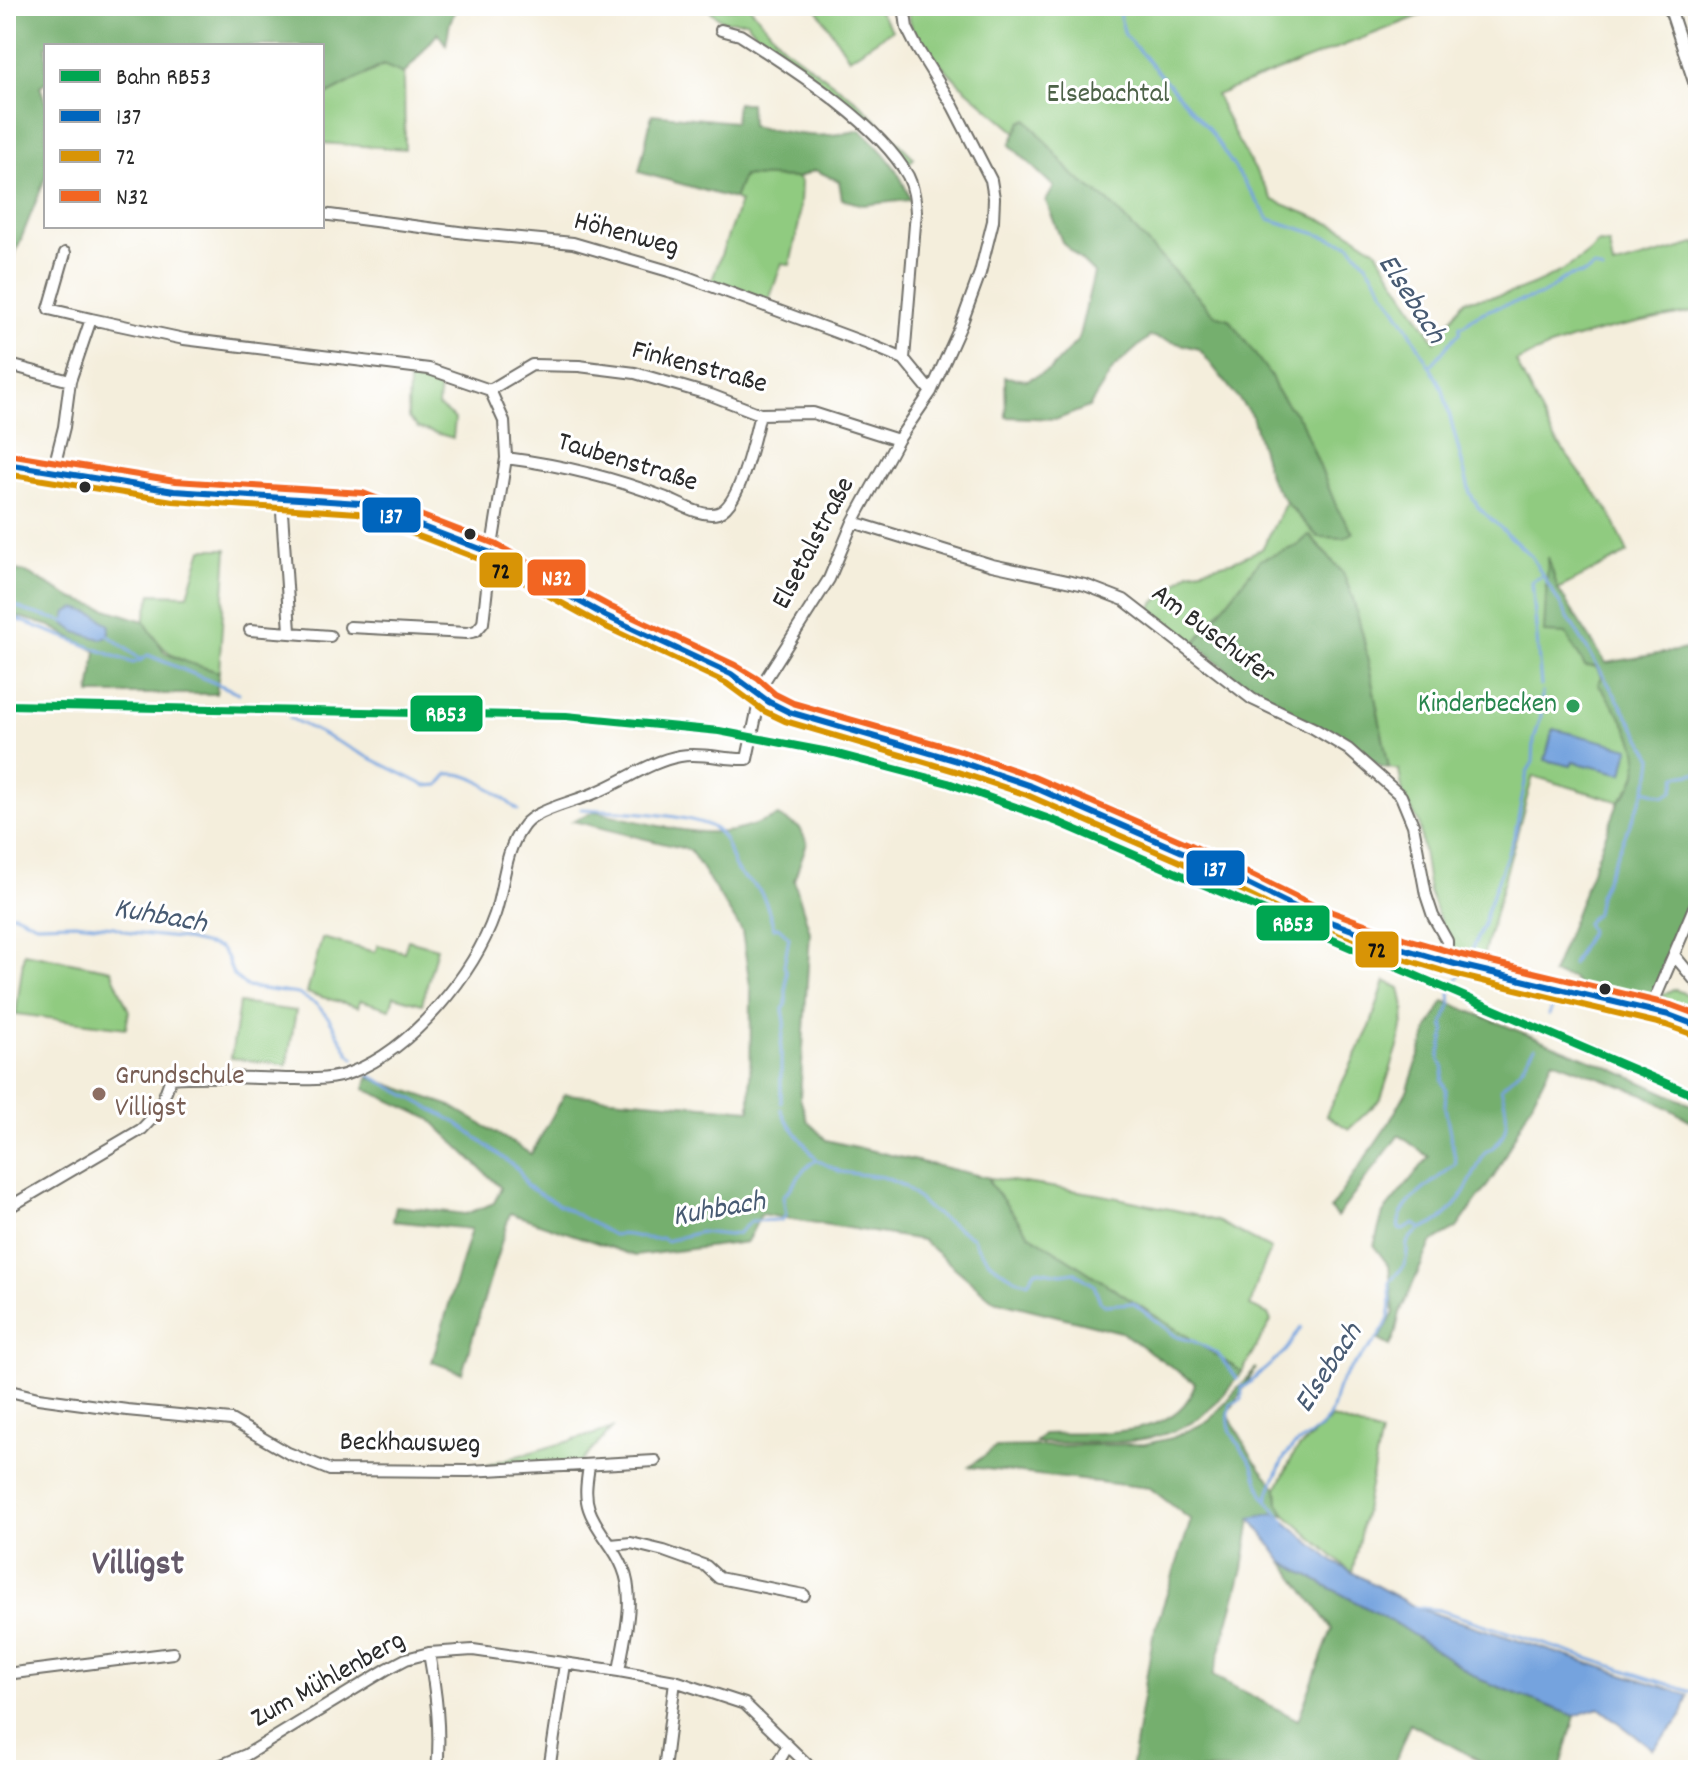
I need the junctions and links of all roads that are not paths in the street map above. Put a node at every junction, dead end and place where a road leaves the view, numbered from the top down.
1 (904, 6) edge
2 (1669, 6) edge
3 (721, 30) dead end
4 (1698, 94) edge
5 (324, 214) edge
6 (65, 253) dead end
7 (91, 319) junction
8 (904, 359) junction
9 (6, 364) edge
10 (70, 381) junction
11 (490, 390) junction
12 (931, 392) junction
13 (760, 414) junction
14 (898, 440) junction
15 (506, 458) junction
16 (6, 464) edge
17 (53, 471) junction
18 (281, 497) junction
19 (853, 522) junction
20 (491, 553) junction
21 (350, 627) dead end
22 (250, 630) dead end
23 (290, 631) junction
24 (330, 636) dead end
25 (759, 694) junction
26 (1698, 898) edge
27 (1674, 955) junction
28 (1447, 962) junction
29 (1698, 984) edge
30 (1650, 1010) junction
31 (1698, 1026) edge
32 (6, 1209) edge
33 (6, 1390) edge
34 (655, 1461) dead end
35 (589, 1466) junction
36 (611, 1545) junction
37 (804, 1595) dead end
38 (173, 1653) dead end
39 (429, 1653) junction
40 (565, 1664) junction
41 (619, 1671) junction
42 (6, 1674) edge
43 (675, 1681) junction
44 (787, 1747) junction
45 (209, 1770) edge
46 (437, 1770) edge
47 (549, 1770) edge
48 (664, 1770) edge
49 (774, 1770) edge
50 (813, 1770) edge

1 - 12 street, Elsetalstraße
2 - 4 street
3 - 8 street
5 - 8 street, Höhenweg
6 - 7 street
7 - 10 street
7 - 11 street
8 - 12 street
9 - 10 street
10 - 17 street
11 - 13 street, Finkenstraße
11 - 15 street
12 - 14 street, Elsetalstraße
13 - 14 street, Finkenstraße
13 - 15 street, Taubenstraße
14 - 19 street, Elsetalstraße
15 - 20 street
16 - 17 street
17 - 18 street
18 - 20 street
18 - 23 street
19 - 25 street, Elsetalstraße
19 - 28 street, Am Buschufer
20 - 21 street
20 - 25 street
22 - 23 street
23 - 24 street
25 - 28 street
25 - 32 street, Elsetalstraße
26 - 27 street
27 - 29 street
27 - 30 street
28 - 30 street
30 - 31 street
33 - 35 street, Beckhausweg
34 - 35 street, Beckhausweg
35 - 36 street
36 - 37 street
36 - 41 street
38 - 42 street
39 - 40 street, Zum Mühlenberg
39 - 45 street, Zum Mühlenberg
39 - 46 street
40 - 41 street, Zum Mühlenberg
40 - 47 street
41 - 43 street, Zum Mühlenberg
43 - 44 street, Zum Mühlenberg
43 - 48 street
44 - 49 street
44 - 50 street, Zum Mühlenberg

